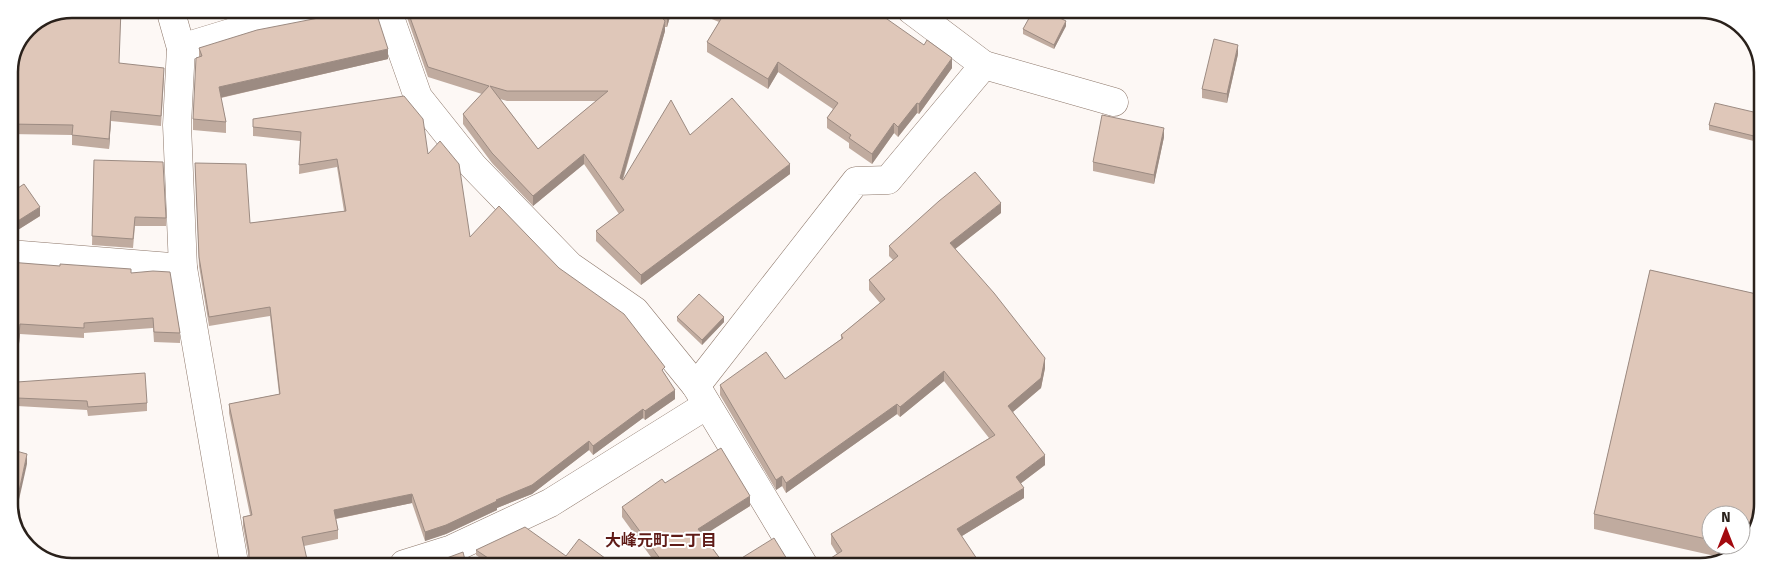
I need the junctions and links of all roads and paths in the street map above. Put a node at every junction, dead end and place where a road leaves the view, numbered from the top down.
1 (173, 18) edge
2 (292, 18) edge
3 (390, 18) edge
4 (922, 18) edge
5 (181, 48) junction
6 (984, 65) junction
7 (1114, 102) dead end
8 (18, 255) edge
9 (183, 268) junction
10 (701, 396) junction
11 (233, 558) edge
12 (423, 558) edge
13 (799, 558) edge

1 - 5 street
2 - 5 street
3 - 10 street
4 - 6 street
5 - 9 street
6 - 7 street
6 - 10 street
8 - 9 street
9 - 11 street
10 - 12 street
10 - 13 street

